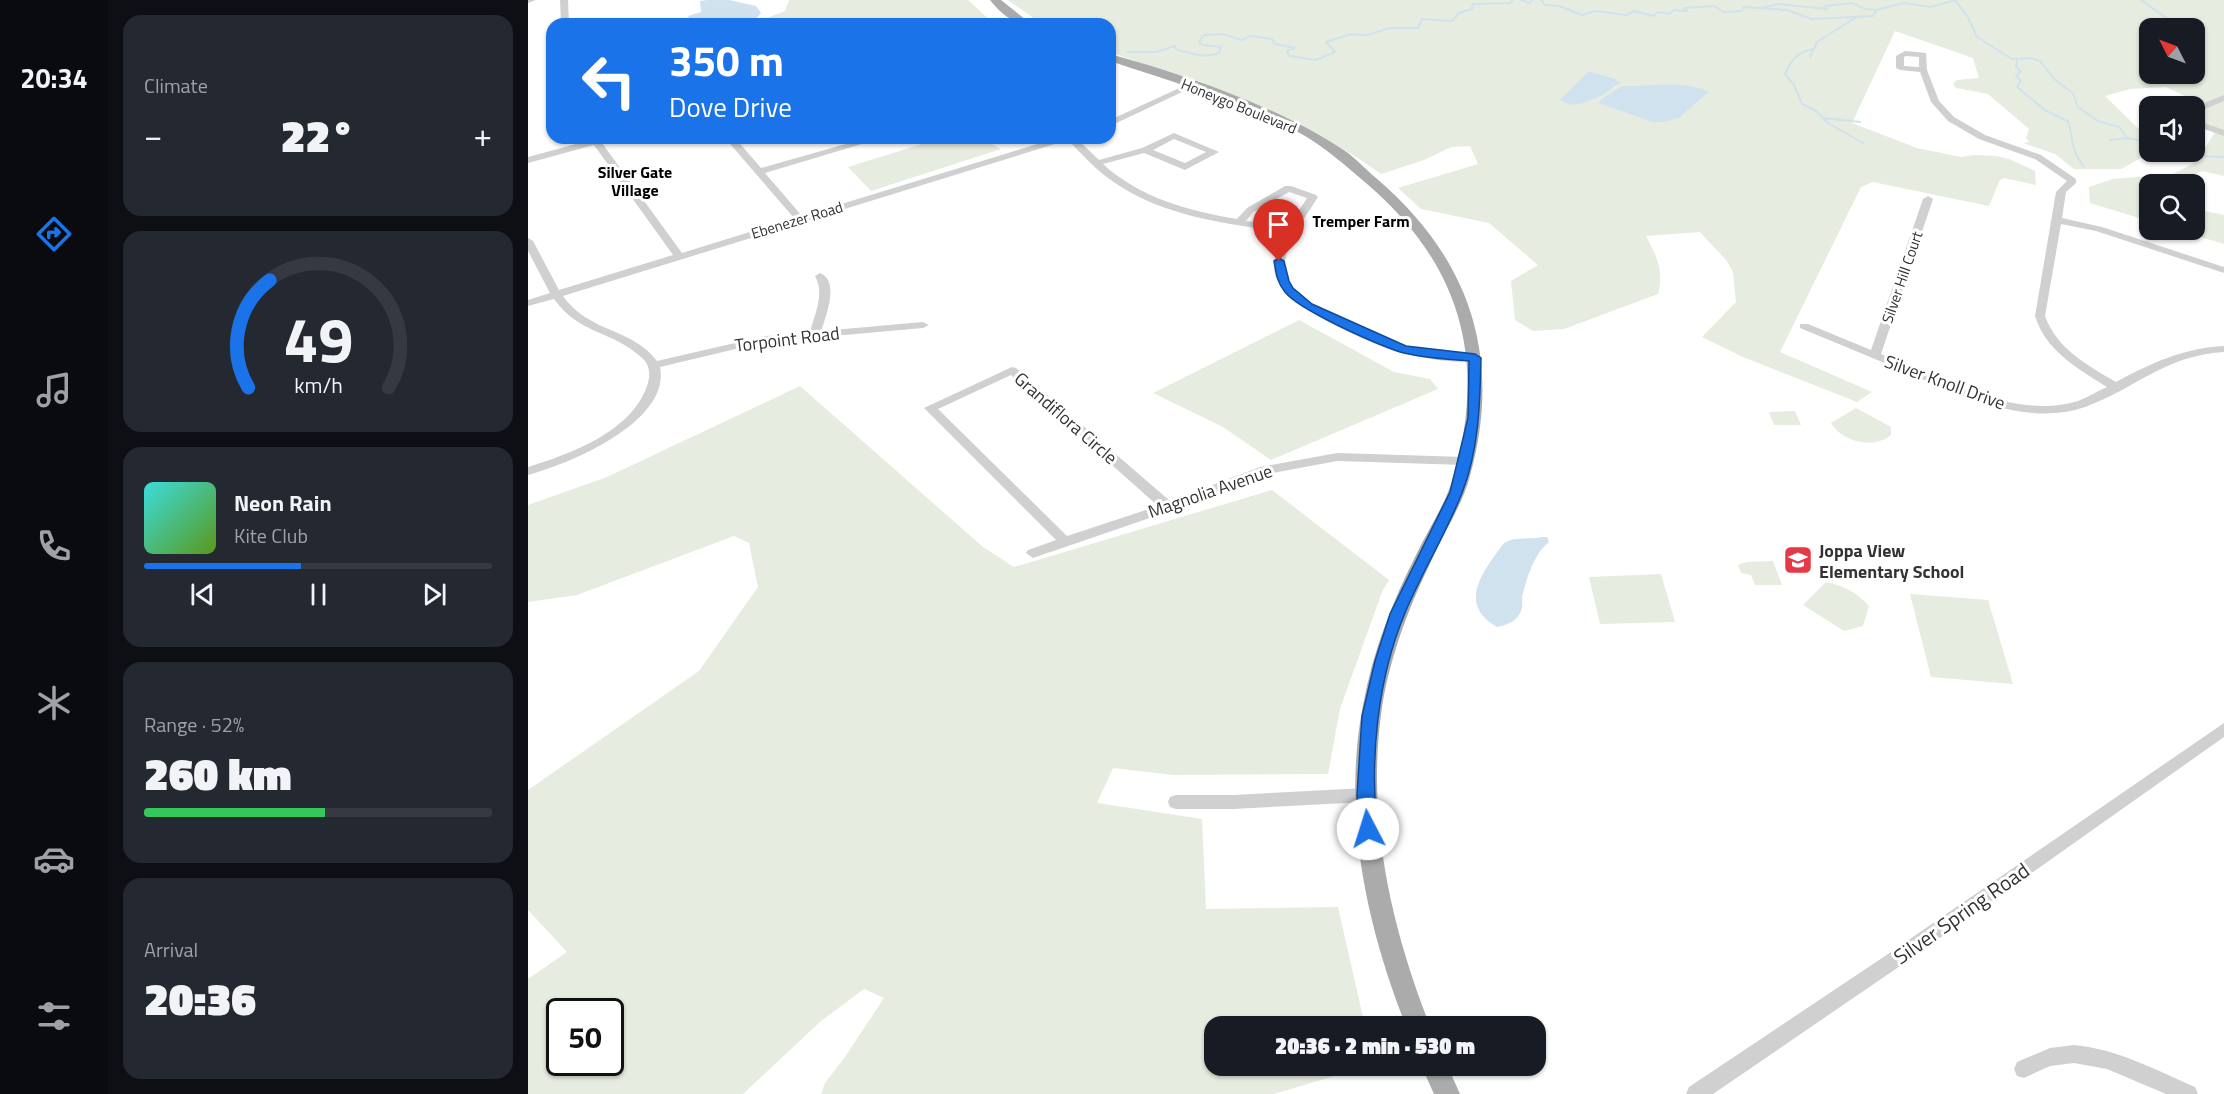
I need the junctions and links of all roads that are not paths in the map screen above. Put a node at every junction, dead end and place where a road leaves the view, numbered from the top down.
1 (564, 0) edge
2 (995, 0) edge
3 (565, 18) edge
4 (1017, 18) edge
5 (1116, 59) edge
6 (1116, 65) edge
7 (1923, 70) dead end
8 (1186, 88) junction
9 (2224, 98) edge
10 (2205, 106) edge
11 (1116, 120) edge
12 (2205, 127) edge
13 (2224, 134) edge
14 (582, 144) edge
15 (598, 144) edge
16 (735, 144) edge
17 (856, 144) edge
18 (1048, 144) edge
19 (1075, 144) edge
20 (1145, 150) junction
21 (528, 160) edge
22 (1098, 164) junction
23 (759, 172) junction
24 (1928, 199) dead end
25 (800, 219) junction
26 (2056, 220) junction
27 (1239, 223) junction
28 (1294, 230) junction
29 (528, 241) edge
30 (679, 256) junction
31 (2224, 270) edge
32 (820, 276) dead end
33 (558, 294) junction
34 (528, 303) edge
35 (923, 326) dead end
36 (1804, 326) dead end
37 (815, 334) junction
38 (2224, 349) edge
39 (1875, 355) junction
40 (1475, 358) junction
41 (654, 365) junction
42 (2116, 387) junction
43 (1465, 461) junction
44 (528, 471) edge
45 (1168, 507) junction
46 (1064, 541) junction
47 (1034, 553) dead end
48 (2224, 729) edge
49 (1365, 795) junction
50 (1176, 802) dead end
51 (1414, 1016) edge
52 (2024, 1069) dead end
53 (1439, 1076) edge
54 (1447, 1094) edge
55 (1696, 1094) edge
56 (2188, 1094) edge

1 - 3 street
2 - 4 main road
5 - 8 main road, Honeygo Boulevard
6 - 8 main road, Honeygo Boulevard
7 - 26 street
8 - 11 street
8 - 40 main road, Honeygo Boulevard
9 - 10 street
12 - 13 street
14 - 21 street
15 - 30 street
16 - 23 street
17 - 23 street
18 - 25 street, Ebenezer Road
19 - 22 street
20 - 20 street
20 - 22 street
22 - 27 street
23 - 25 street
24 - 39 street, Silver Hill Court
25 - 30 street, Ebenezer Road
26 - 31 street
26 - 42 street
27 - 28 street
27 - 28 street
28 - 40 street
29 - 33 street
30 - 33 street, Ebenezer Road
32 - 37 street
33 - 34 street, Ebenezer Road
33 - 41 street
35 - 37 street, Torpoint Road
36 - 39 street, Silver Knoll Drive
37 - 41 street, Torpoint Road
38 - 42 street, Silver Knoll Drive
39 - 42 street, Silver Knoll Drive
40 - 43 main road, Honeygo Boulevard
41 - 44 street
43 - 45 street, Magnolia Avenue
43 - 49 main road, Honeygo Boulevard
45 - 46 street, Magnolia Avenue
45 - 46 street, Grandiflora Circle
46 - 47 street, Magnolia Avenue
48 - 55 street, Silver Spring Road
49 - 50 street
49 - 51 main road, Honeygo Boulevard
52 - 56 street
53 - 54 main road

